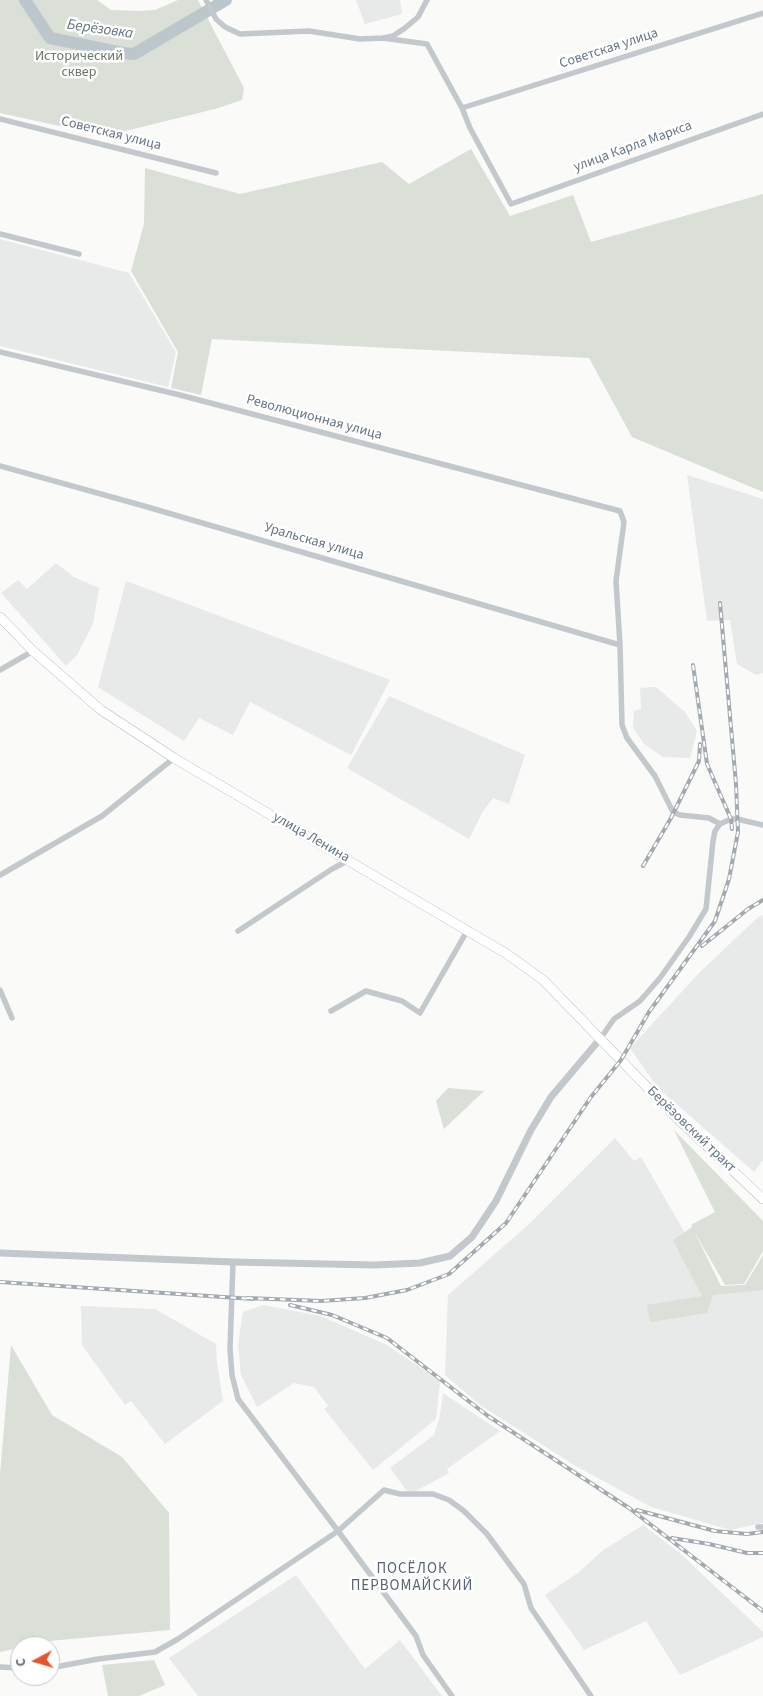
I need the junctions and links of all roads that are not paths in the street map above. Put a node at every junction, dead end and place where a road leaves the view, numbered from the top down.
1 (206, 0) edge
2 (427, 0) edge
3 (763, 13) edge
4 (383, 38) junction
5 (462, 108) junction
6 (763, 114) edge
7 (0, 119) edge
8 (216, 173) dead end
9 (0, 234) edge
10 (79, 254) dead end
11 (0, 352) edge
12 (0, 466) edge
13 (0, 618) edge
14 (620, 645) junction
15 (32, 651) junction
16 (0, 670) edge
17 (174, 758) junction
18 (720, 824) junction
19 (763, 825) edge
20 (349, 860) junction
21 (0, 875) edge
22 (467, 930) junction
23 (238, 931) dead end
24 (0, 990) edge
25 (331, 1011) dead end
26 (12, 1018) dead end
27 (600, 1039) junction
28 (621, 1060) joint
29 (763, 1199) edge
30 (0, 1253) edge
31 (233, 1262) junction
32 (338, 1531) junction
33 (60, 1666) edge
34 (452, 1696) edge
35 (591, 1696) edge

1 - 4 street
2 - 4 street
3 - 5 street, Советская улица
4 - 5 street
5 - 6 street, улица Карла Маркса
7 - 8 street, Советская улица
9 - 10 street
11 - 14 street, Революционная улица
12 - 14 street, Уральская улица
13 - 15 main road, улица Ленина
14 - 18 street
15 - 16 street
15 - 17 main road, улица Ленина
17 - 20 main road, улица Ленина
17 - 21 street
18 - 19 street
18 - 27 street
20 - 22 main road, улица Ленина
20 - 23 street
22 - 25 street
22 - 27 main road, улица Ленина
24 - 26 street
27 - 28 main road, улица Ленина
27 - 31 street
28 - 29 main road, Берёзовский тракт
30 - 31 street
31 - 32 street
32 - 33 street
32 - 34 street
32 - 35 street

